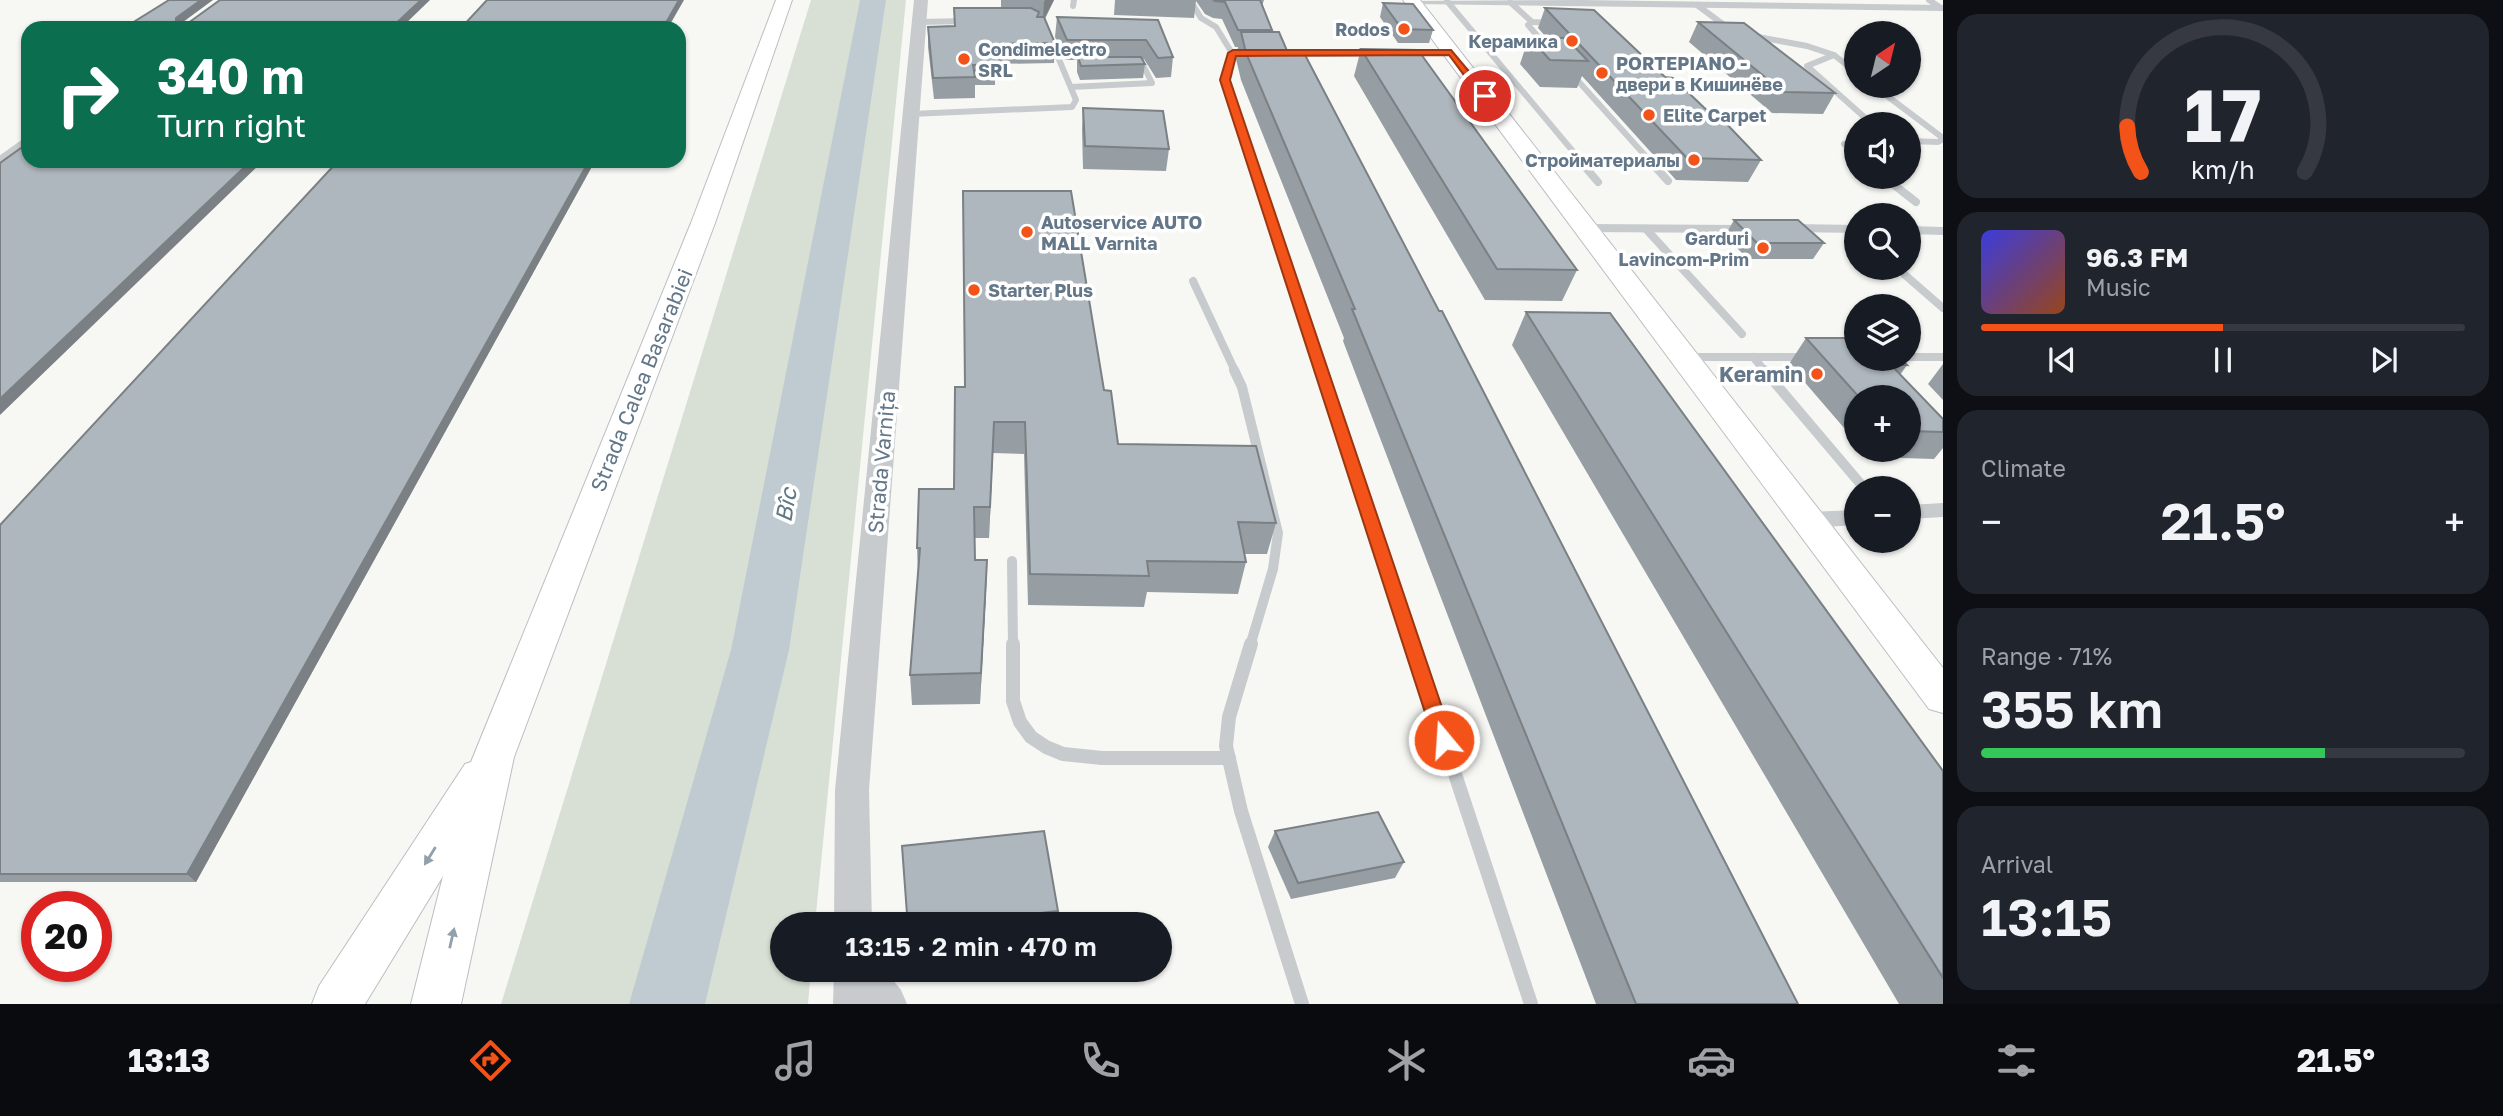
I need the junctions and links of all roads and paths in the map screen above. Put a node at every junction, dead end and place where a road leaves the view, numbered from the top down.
1 (784, 0) edge
2 (1190, 0) edge
3 (1411, 0) edge
4 (1929, 0) edge
5 (1447, 1) edge
6 (1510, 2) junction
7 (1697, 5) junction
8 (1942, 8) edge
9 (920, 11) edge
10 (972, 22) edge
11 (1532, 22) junction
12 (1559, 23) edge
13 (1046, 29) edge
14 (1451, 52) junction
15 (1233, 53) junction
16 (1256, 53) edge
17 (1279, 53) edge
18 (1386, 53) edge
19 (1399, 53) edge
20 (1834, 55) junction
21 (1556, 57) edge
22 (1844, 63) edge
23 (1130, 65) edge
24 (1062, 66) junction
25 (1075, 66) dead end
26 (1566, 67) edge
27 (1071, 87) junction
28 (1890, 98) edge
29 (1859, 112) edge
30 (911, 114) junction
31 (1943, 139) edge
32 (1921, 141) edge
33 (21, 144) edge
34 (0, 159) edge
35 (1668, 181) dead end
36 (1598, 182) dead end
37 (1899, 189) edge
38 (1916, 202) dead end
39 (1586, 228) junction
40 (1646, 229) junction
41 (1756, 229) edge
42 (1783, 229) edge
43 (1844, 230) edge
44 (1921, 230) edge
45 (1943, 231) edge
46 (1911, 280) edge
47 (1193, 281) dead end
48 (1943, 308) edge
49 (1742, 334) dead end
50 (1683, 356) junction
51 (1752, 357) junction
52 (1818, 357) edge
53 (1921, 357) edge
54 (1943, 358) edge
55 (1854, 476) edge
56 (1943, 510) edge
57 (1921, 511) edge
58 (1844, 518) edge
59 (1808, 520) junction
60 (1012, 561) dead end
61 (1943, 697) edge
62 (492, 757) junction
63 (1229, 758) junction
64 (853, 912) edge
65 (853, 982) edge
66 (870, 982) edge
67 (337, 1004) edge
68 (436, 1004) edge
69 (853, 1004) edge
70 (887, 1004) edge
71 (1302, 1004) edge
72 (1531, 1004) edge

1 - 62 main road, Strada Calea Basarabiei
2 - 15 lane
3 - 5 street
3 - 14 main road
4 - 8 lane
5 - 6 street
5 - 36 lane
6 - 7 street
6 - 11 lane
7 - 8 street
7 - 20 lane
9 - 10 lane
9 - 30 street, Strada Varnița
11 - 12 lane
11 - 21 lane
13 - 24 lane
14 - 19 lane
14 - 39 main road
15 - 16 lane
15 - 72 lane
17 - 18 lane
20 - 22 lane
20 - 29 lane
23 - 27 lane
24 - 25 lane
24 - 27 lane
26 - 35 lane
27 - 30 lane
28 - 31 lane
30 - 64 street, Strada Varnița
31 - 32 lane
33 - 34 lane
37 - 38 lane
39 - 40 lane
39 - 50 main road
40 - 41 lane
40 - 49 lane
42 - 43 lane
44 - 45 lane
46 - 48 lane
47 - 63 lane
50 - 51 lane
50 - 59 main road
51 - 52 lane
51 - 55 lane
53 - 54 lane
56 - 57 street
58 - 59 street
59 - 61 main road
60 - 63 lane
62 -> 67 main road, Strada Calea Basarabiei
68 -> 62 main road, Strada Calea Basarabiei
63 - 71 lane
65 - 69 street
66 - 70 street

